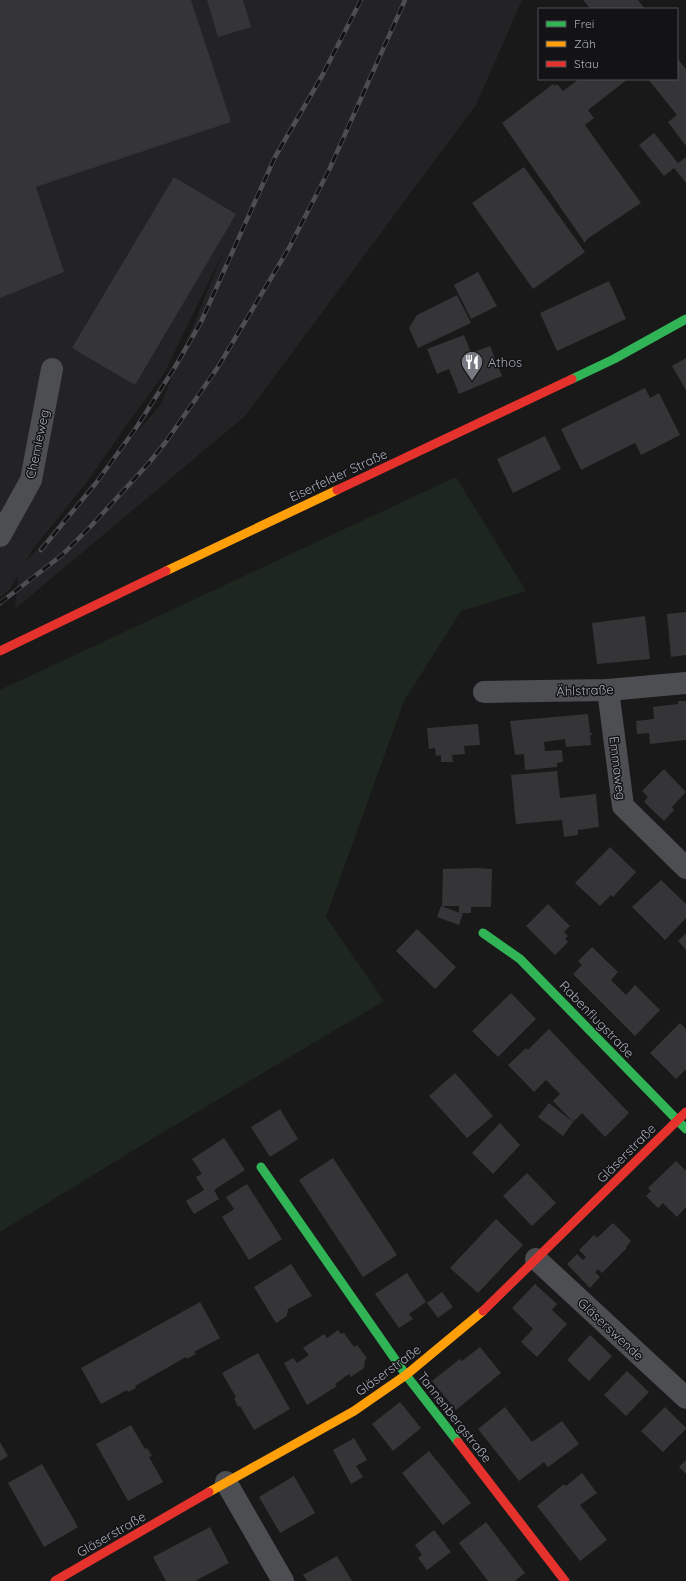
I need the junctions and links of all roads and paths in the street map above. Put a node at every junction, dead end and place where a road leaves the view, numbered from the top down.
1 (686, 319) edge
2 (52, 369) dead end
3 (0, 536) edge
4 (0, 651) edge
5 (686, 682) edge
6 (608, 690) junction
7 (484, 692) dead end
8 (686, 868) edge
9 (483, 933) dead end
10 (686, 1112) edge
11 (677, 1120) junction
12 (686, 1129) edge
13 (261, 1167) dead end
14 (536, 1259) junction
15 (406, 1375) junction
16 (686, 1398) edge
17 (226, 1482) junction
18 (55, 1581) edge
19 (283, 1581) edge
20 (565, 1581) edge

1 - 4 street, Eiserfelder Straße
2 - 3 street, Chemieweg
5 - 6 street, Ählstraße
6 - 7 street, Ählstraße
6 - 8 street, Emmaweg
9 - 11 street, Rabenflugstraße
10 - 11 street, Gläserstraße
11 - 12 street, Rabenflugstraße
11 - 14 street, Gläserstraße
13 - 15 street, Tannenbergstraße
14 - 15 street, Gläserstraße
14 - 16 street, Gläserswende
15 - 17 street, Gläserstraße
15 - 20 street, Tannenbergstraße
17 - 18 street, Gläserstraße
17 - 19 street

